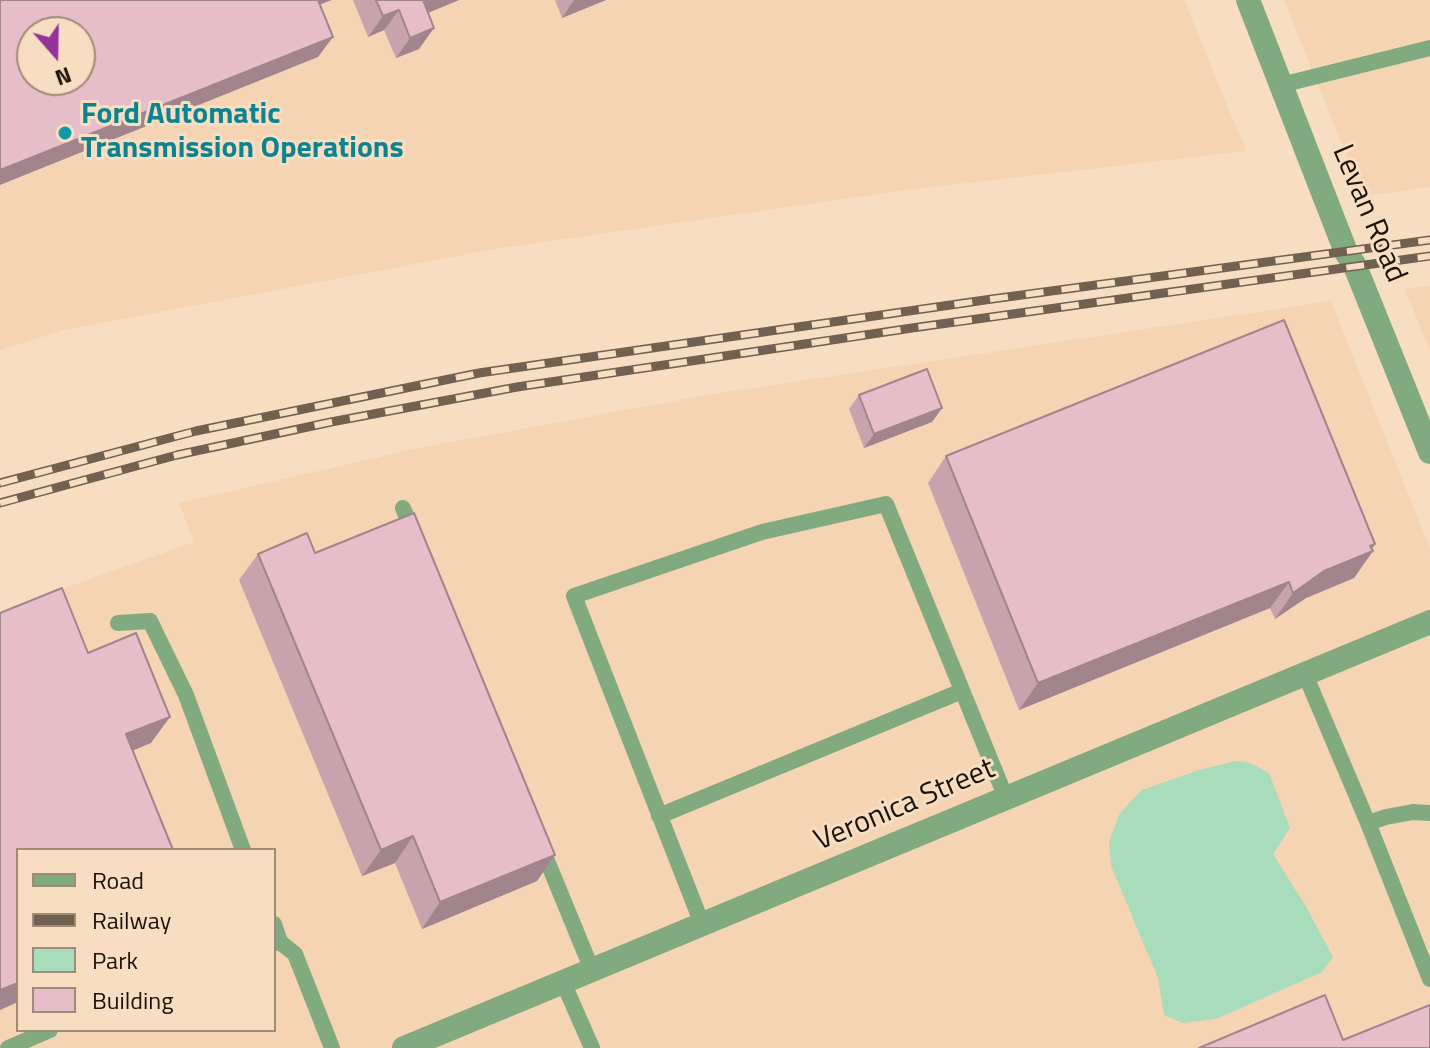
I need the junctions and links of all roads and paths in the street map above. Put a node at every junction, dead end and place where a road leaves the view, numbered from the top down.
1 (1248, 0) edge
2 (1430, 48) edge
3 (1281, 85) junction
4 (1430, 452) edge
5 (403, 508) dead end
6 (420, 551) edge
7 (1430, 622) edge
8 (118, 623) dead end
9 (1305, 674) junction
10 (962, 691) junction
11 (1006, 798) junction
12 (1430, 813) edge
13 (659, 816) junction
14 (1368, 823) junction
15 (533, 826) edge
16 (242, 848) edge
17 (702, 924) junction
18 (277, 943) edge
19 (592, 970) junction
20 (1430, 979) edge
21 (563, 982) junction
22 (45, 1032) edge
23 (8, 1048) edge
24 (332, 1048) edge
25 (404, 1048) edge
26 (592, 1048) edge

1 - 3 street, Levan Road
2 - 3 lane
3 - 4 street, Levan Road
5 - 6 lane
7 - 9 street, Veronica Street
8 - 16 lane
9 - 11 street, Veronica Street
9 - 14 lane
10 - 11 lane
10 - 13 lane
10 - 13 lane
11 - 17 street, Veronica Street
12 - 14 lane
13 - 17 lane
14 - 20 lane
15 - 19 lane
17 - 19 street, Veronica Street
18 - 24 lane
19 - 21 street, Veronica Street
21 - 25 street, Veronica Street
21 - 26 lane
22 - 23 lane

